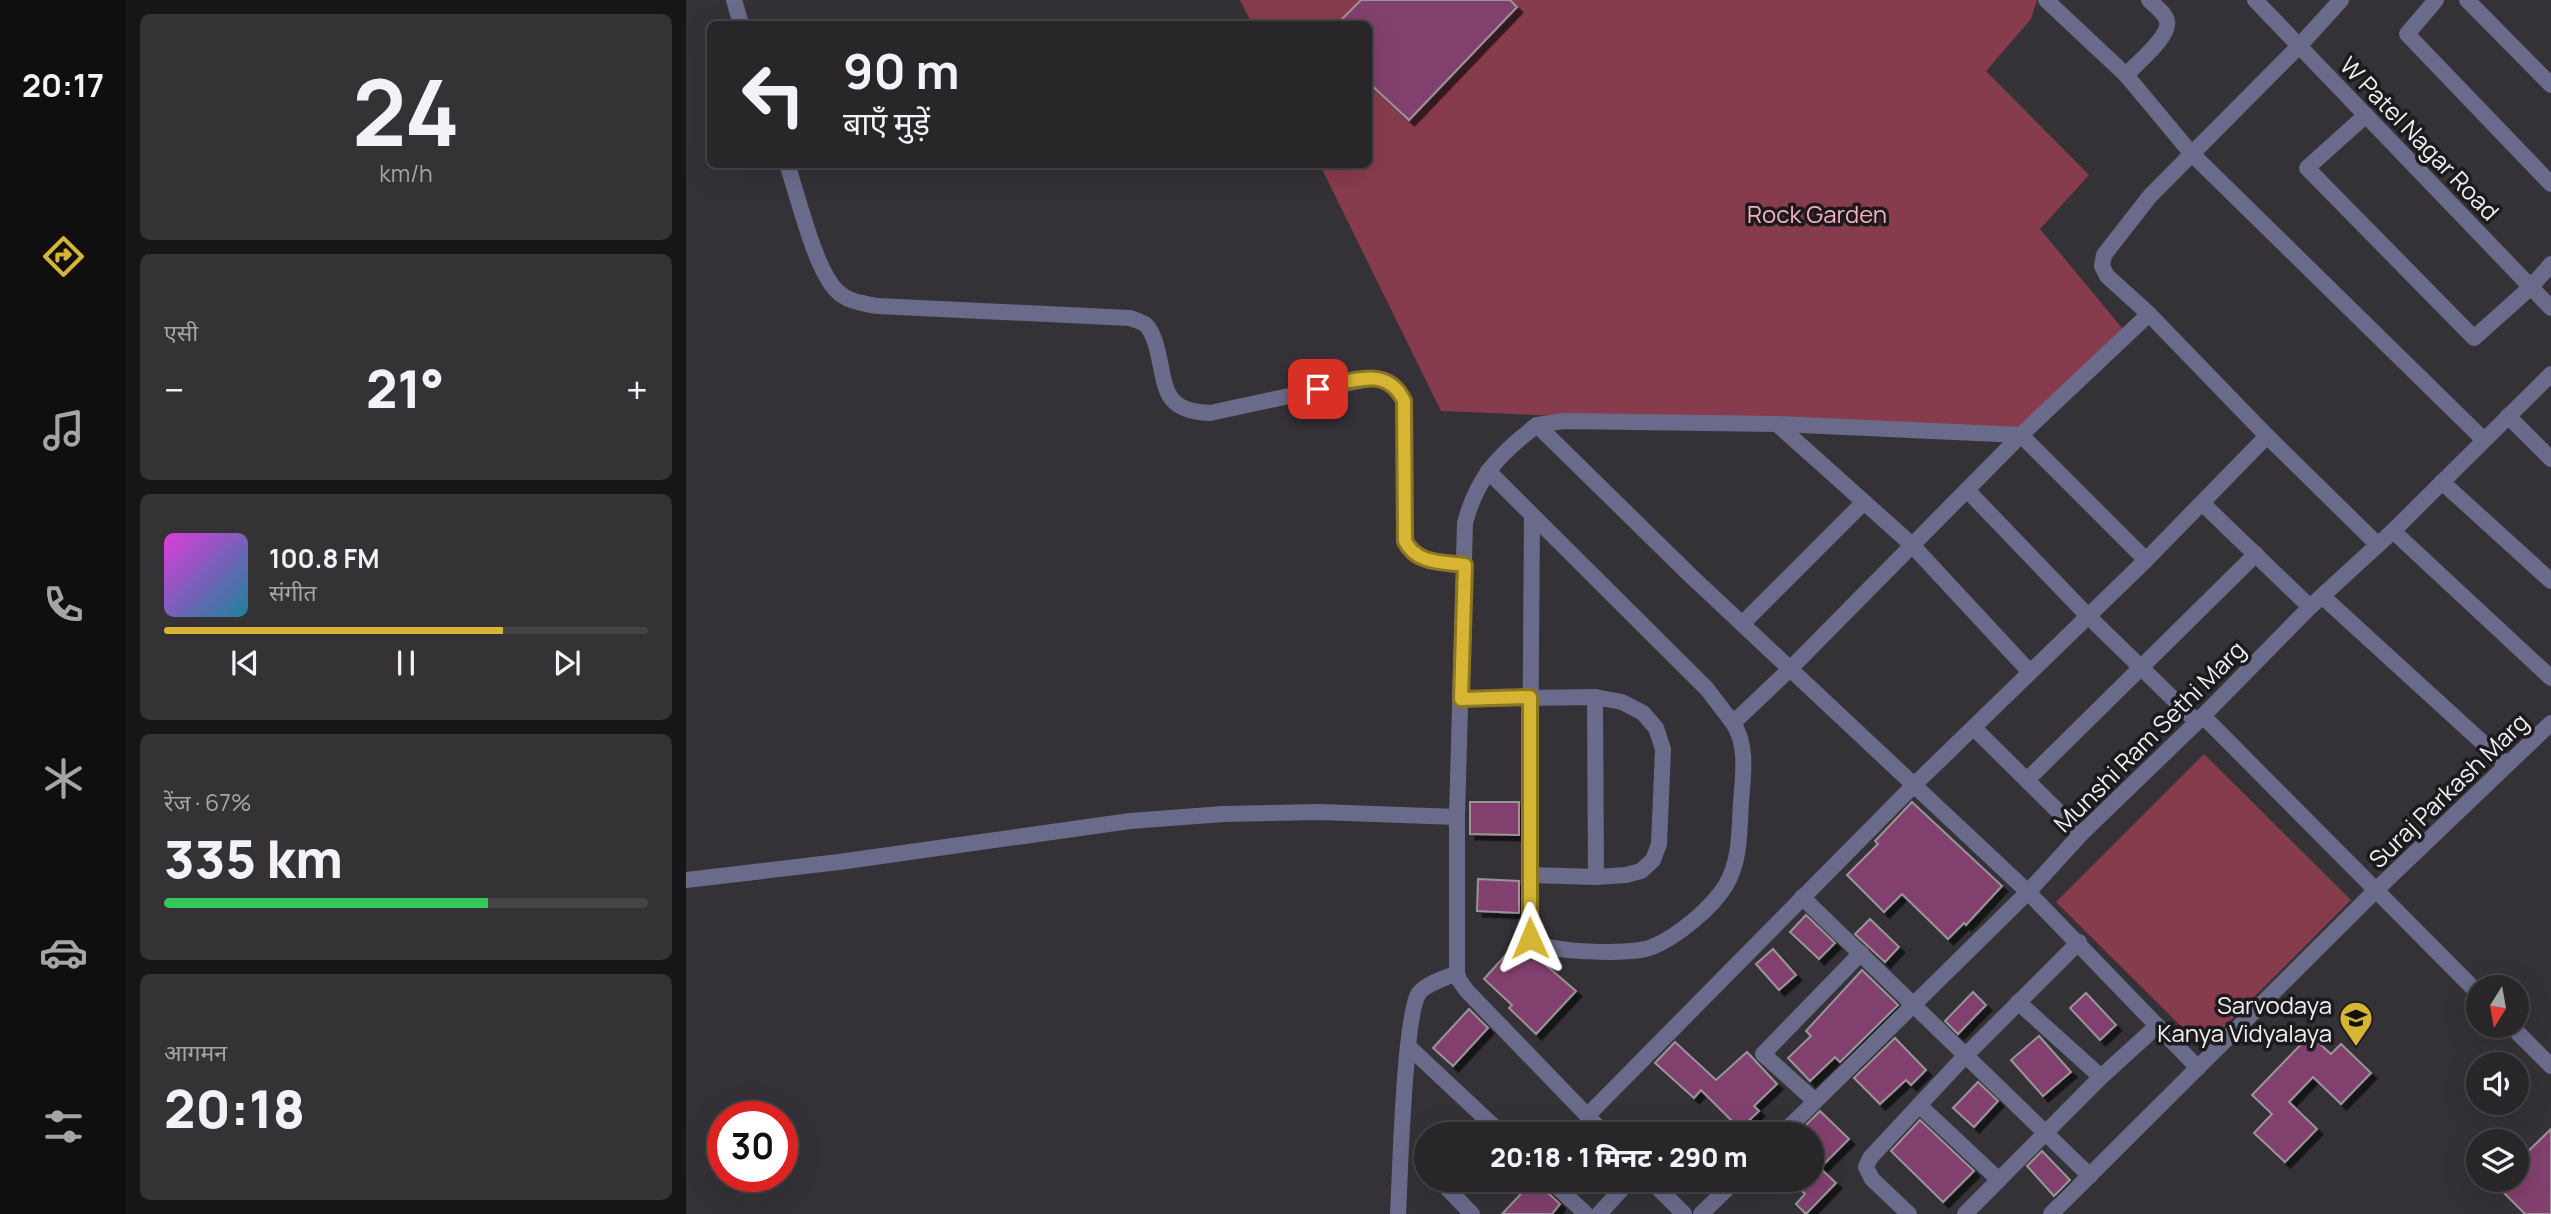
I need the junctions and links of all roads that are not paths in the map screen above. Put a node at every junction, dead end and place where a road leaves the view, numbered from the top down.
1 (734, 0) edge
2 (2046, 0) edge
3 (2149, 0) edge
4 (2255, 0) edge
5 (2341, 0) edge
6 (2436, 0) edge
7 (2467, 0) edge
8 (740, 21) edge
9 (2300, 45) junction
10 (2126, 75) junction
11 (2551, 85) edge
12 (2366, 115) junction
13 (2191, 153) junction
14 (788, 168) edge
15 (2551, 184) edge
16 (2551, 264) edge
17 (2531, 287) junction
18 (2551, 308) edge
19 (2149, 314) junction
20 (2551, 374) edge
21 (2508, 416) junction
22 (1777, 424) junction
23 (1537, 425) junction
24 (2021, 435) junction
25 (2267, 436) junction
26 (2483, 440) junction
27 (2551, 459) edge
28 (1488, 471) junction
29 (2442, 482) junction
30 (1966, 490) junction
31 (1864, 502) junction
32 (2202, 503) junction
33 (1532, 516) junction
34 (2393, 531) junction
35 (1911, 544) junction
36 (2378, 544) junction
37 (2256, 554) junction
38 (2146, 560) junction
39 (1465, 565) junction
40 (2551, 581) edge
41 (2316, 601) junction
42 (2088, 616) junction
43 (1743, 624) junction
44 (1791, 668) junction
45 (2142, 668) junction
46 (2029, 671) junction
47 (2551, 678) edge
48 (1530, 697) junction
49 (1595, 697) junction
50 (1461, 699) junction
51 (2200, 719) junction
52 (1733, 723) junction
53 (2551, 723) edge
54 (1974, 727) junction
55 (2506, 764) junction
56 (2027, 780) junction
57 (1914, 785) junction
58 (1457, 817) junction
59 (2081, 834) junction
60 (1531, 875) junction
61 (1596, 877) junction
62 (686, 880) edge
63 (2376, 890) junction
64 (2028, 892) junction
65 (1802, 897) junction
66 (2079, 943) junction
67 (1861, 953) junction
68 (1457, 973) junction
69 (2466, 981) edge
70 (2018, 1002) junction
71 (1913, 1003) junction
72 (2157, 1026) junction
73 (2523, 1038) edge
74 (1408, 1046) junction
75 (1965, 1056) junction
76 (2551, 1066) edge
77 (2198, 1068) junction
78 (2101, 1077) junction
79 (1815, 1101) junction
80 (1919, 1105) junction
81 (1587, 1116) junction
82 (1489, 1122) edge
83 (1593, 1122) edge
84 (1794, 1122) edge
85 (2045, 1133) junction
86 (2090, 1176) junction
87 (1999, 1180) junction
88 (1451, 1192) edge
89 (1563, 1192) edge
90 (1619, 1192) edge
91 (1662, 1192) edge
92 (1724, 1192) edge
93 (1398, 1214) edge
94 (1472, 1214) edge
95 (1586, 1214) edge
96 (1598, 1214) edge
97 (1684, 1214) edge
98 (1702, 1214) edge
99 (1909, 1214) edge
100 (1965, 1214) edge
101 (2051, 1214) edge

1 - 8 street
2 - 10 street
3 - 10 street
4 - 9 street, W Patel Nagar Road
5 - 9 street
6 - 15 street
7 - 11 street
9 - 12 street, W Patel Nagar Road
9 - 13 street
10 - 13 street
12 - 17 street, W Patel Nagar Road
12 - 17 street
13 - 19 street
13 - 26 street
14 - 39 street
16 - 17 street
17 - 18 street, W Patel Nagar Road
19 - 24 street
19 - 25 street
20 - 21 street, Munshi Ram Sethi Marg
21 - 26 street, Munshi Ram Sethi Marg
21 - 27 street
22 - 23 street
22 - 24 street
22 - 31 street
23 - 28 street
23 - 43 street
24 - 30 street
24 - 38 street
25 - 32 street
25 - 36 street
26 - 29 street, Munshi Ram Sethi Marg
28 - 33 street
28 - 39 street
29 - 34 street, Munshi Ram Sethi Marg
29 - 40 street
30 - 35 street
30 - 42 street
31 - 35 street
31 - 43 street
32 - 37 street
32 - 38 street
33 - 48 street
33 - 52 street
34 - 36 street, Munshi Ram Sethi Marg
34 - 47 street
35 - 44 street
35 - 46 street
36 - 41 street, Munshi Ram Sethi Marg
37 - 41 street
37 - 45 street
38 - 42 street
39 - 50 street
41 - 51 street, Munshi Ram Sethi Marg
41 - 55 street
42 - 45 street
42 - 46 street
43 - 44 street
44 - 52 street
44 - 57 street
45 - 51 street
45 - 56 street
46 - 54 street
48 - 49 street
48 - 50 street
48 - 60 street
49 - 61 street
49 - 61 street
50 - 58 street
51 - 59 street, Munshi Ram Sethi Marg
51 - 63 street
52 - 60 street
53 - 55 street, Suraj Parkash Marg
54 - 56 street
54 - 57 street
55 - 63 street, Suraj Parkash Marg
56 - 59 street
57 - 64 street
57 - 65 street
58 - 62 street
58 - 68 street
59 - 64 street, Munshi Ram Sethi Marg
60 - 61 street
63 - 69 street
63 - 77 street, Suraj Parkash Marg
64 - 66 street
64 - 71 street, Munshi Ram Sethi Marg
65 - 67 street
65 - 81 street
66 - 70 street
66 - 72 street
67 - 71 street
67 - 79 street
68 - 74 street
68 - 81 street
70 - 75 street
70 - 78 street
71 - 75 street
71 - 79 street, Munshi Ram Sethi Marg
72 - 77 street
72 - 78 street
73 - 76 street
74 - 82 street
74 - 93 street
75 - 80 street
75 - 85 street
77 - 86 street, Suraj Parkash Marg
78 - 85 street
79 - 84 street, Munshi Ram Sethi Marg
80 - 87 street
80 - 99 street
81 - 83 street
85 - 86 street
85 - 87 street
86 - 101 street, Suraj Parkash Marg
87 - 100 street
88 - 94 street
89 - 95 street
90 - 96 street
91 - 97 street
92 - 98 street

